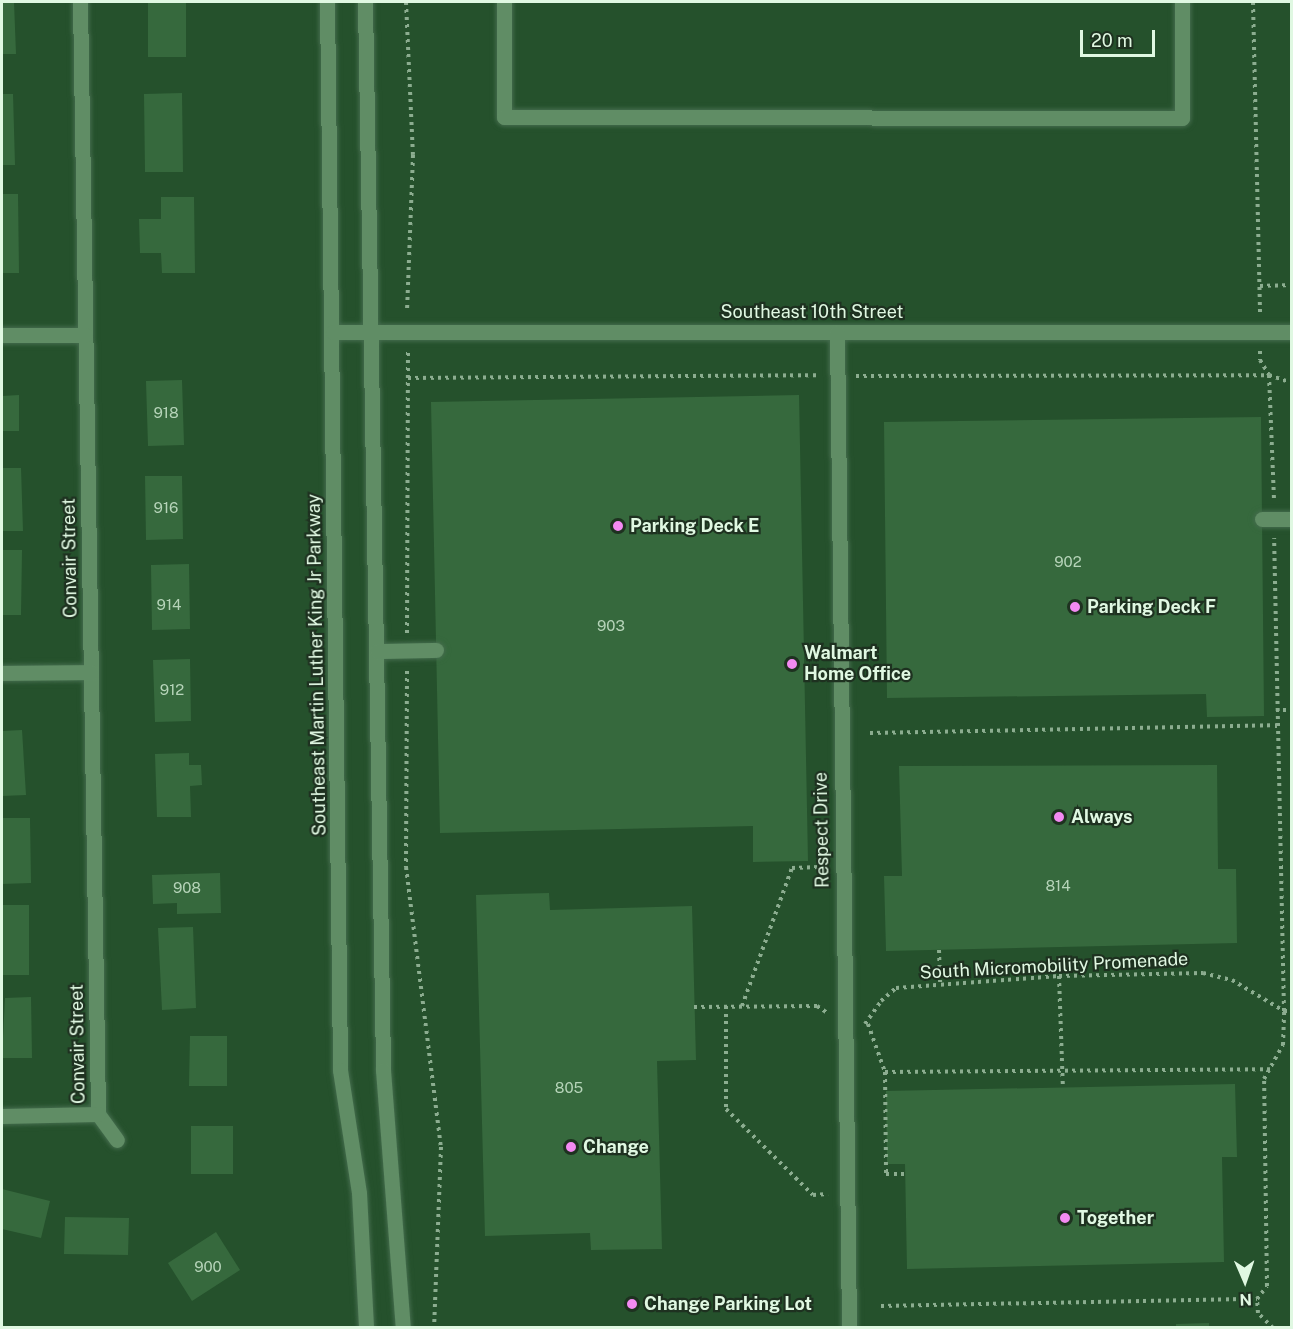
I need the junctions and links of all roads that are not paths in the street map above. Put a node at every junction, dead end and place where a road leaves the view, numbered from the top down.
1 (80, 2) edge
2 (327, 2) edge
3 (365, 2) edge
4 (504, 2) edge
5 (1182, 2) edge
6 (333, 332) junction
7 (372, 332) junction
8 (837, 332) junction
9 (1292, 332) edge
10 (2, 335) edge
11 (85, 335) junction
12 (1268, 519) road end
13 (1292, 519) edge
14 (436, 650) dead end
15 (377, 651) junction
16 (91, 672) junction
17 (2, 673) edge
18 (98, 1114) junction
19 (2, 1116) edge
20 (117, 1140) dead end
21 (366, 1328) edge
22 (403, 1328) edge
23 (849, 1328) edge

1 - 11 street, Convair Street
2 - 6 street, Southeast Martin Luther King Jr Parkway
3 - 7 street
4 - 5 street
6 - 7 street, Southeast 10th Street
6 - 21 street, Southeast Martin Luther King Jr Parkway
7 - 8 street, Southeast 10th Street
7 - 15 street
8 - 9 street, Southeast 10th Street
8 - 23 street, Respect Drive
10 - 11 street
11 - 16 street, Convair Street
12 - 13 street
14 - 15 street
15 - 22 street
16 - 17 street
16 - 18 street, Convair Street
18 - 19 street
18 - 20 street

